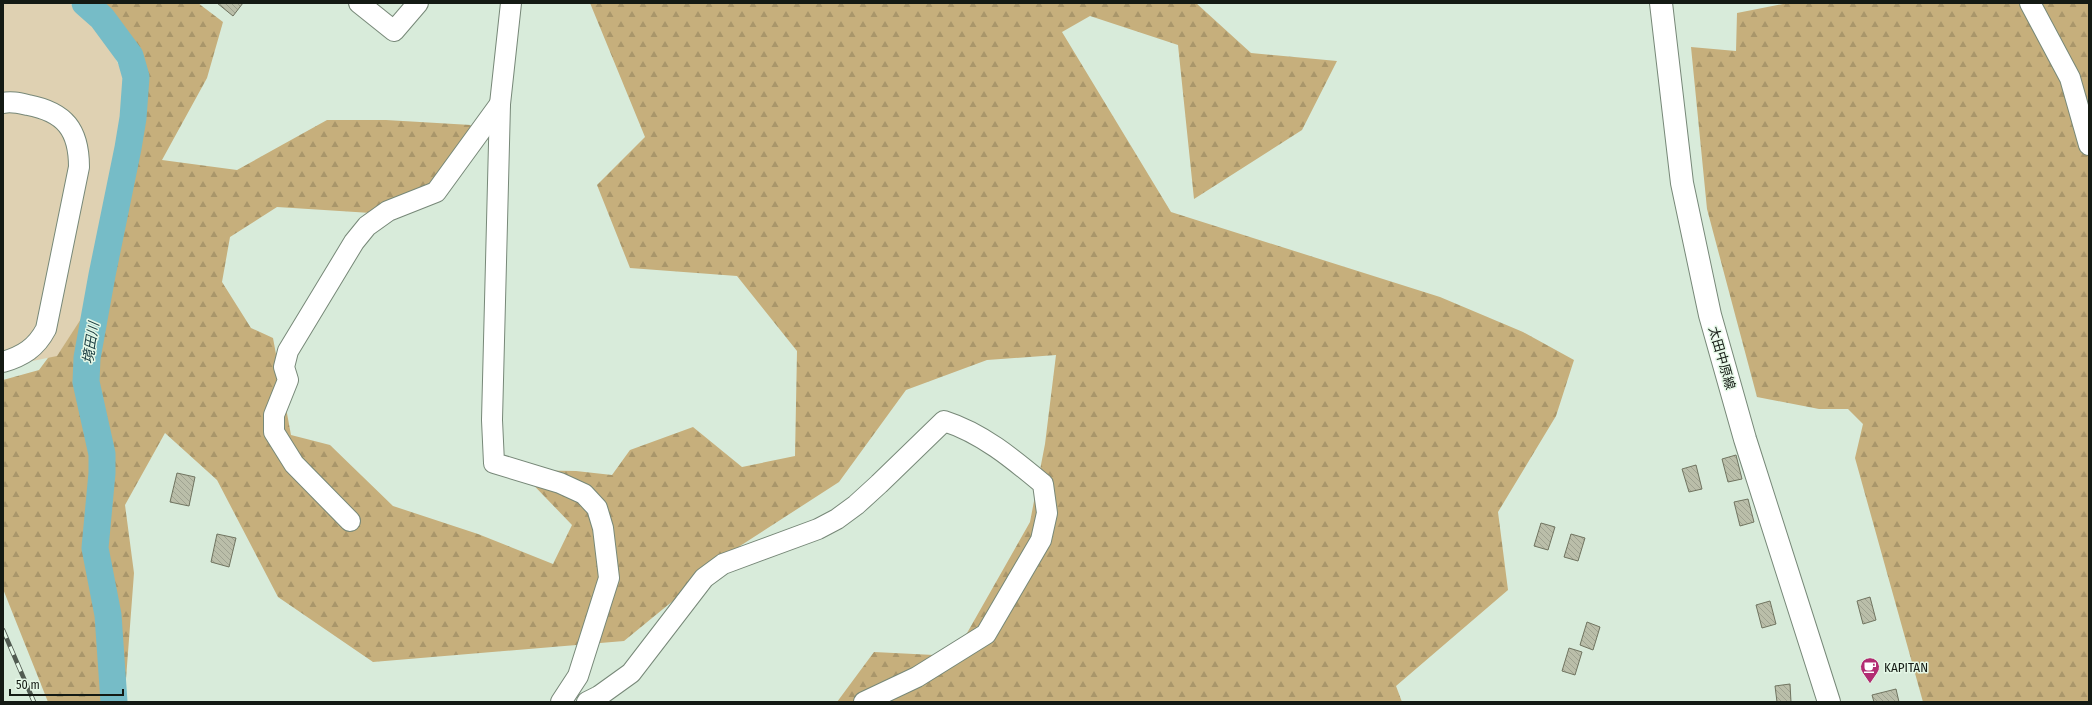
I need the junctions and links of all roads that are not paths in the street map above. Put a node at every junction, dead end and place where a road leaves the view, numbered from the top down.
1 (359, 3) edge
2 (418, 3) edge
3 (511, 3) edge
4 (1661, 3) edge
5 (2030, 3) edge
6 (3, 103) edge
7 (500, 104) junction
8 (2089, 145) edge
9 (3, 362) edge
10 (350, 521) dead end
11 (1824, 696) edge
12 (561, 702) edge
13 (587, 702) edge
14 (864, 702) edge

1 - 2 street
3 - 7 street
4 - 11 main road, 太田中原線
5 - 8 street
6 - 9 street
7 - 10 street
7 - 12 street
13 - 14 street

